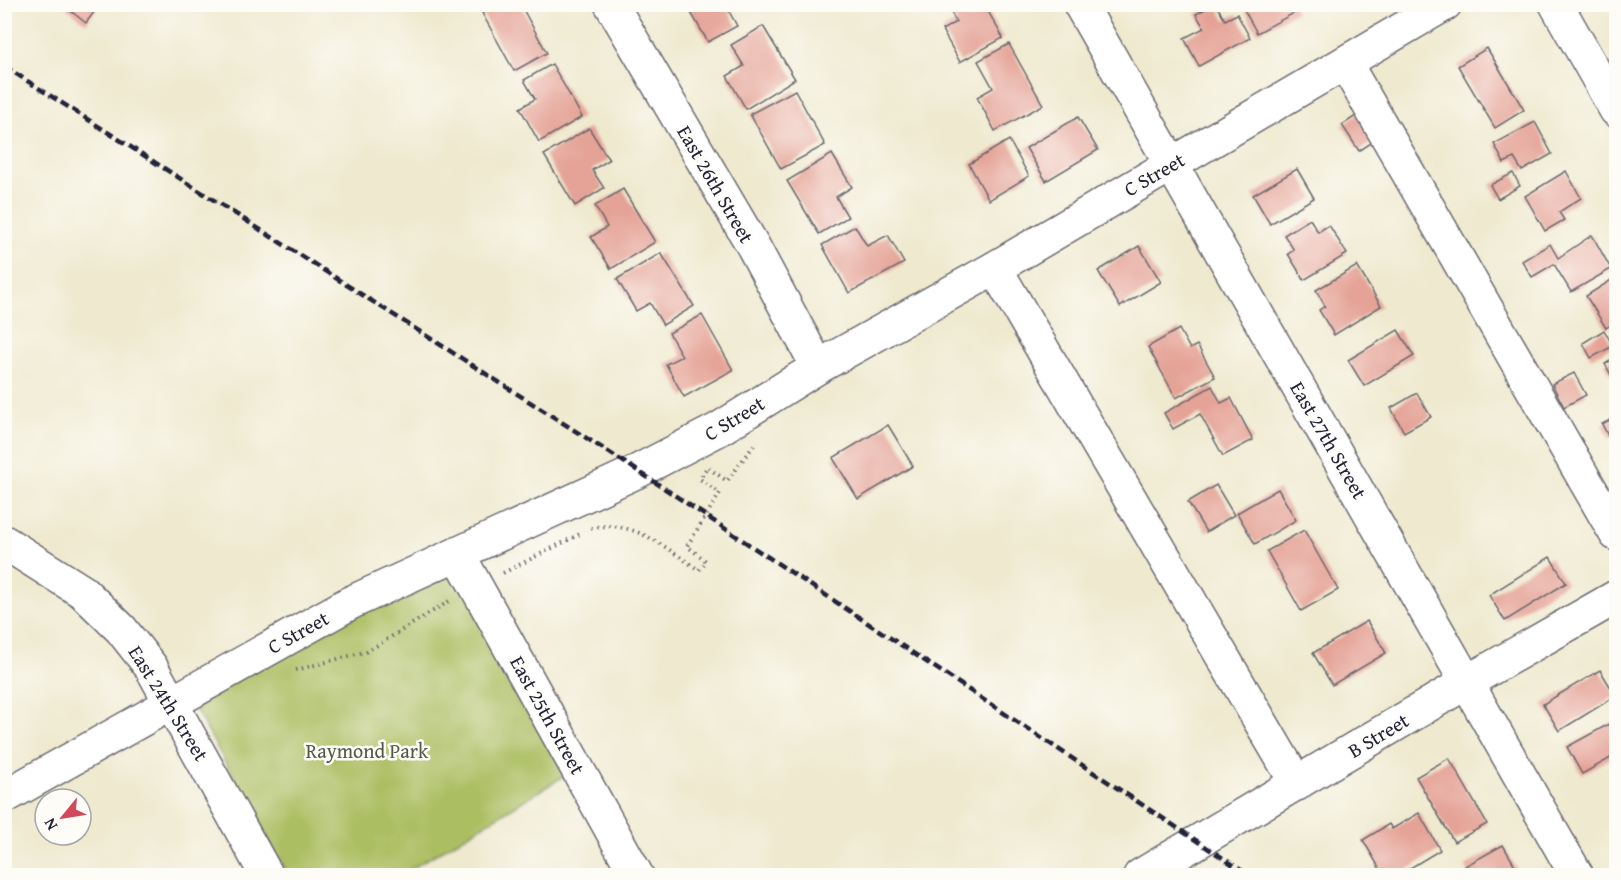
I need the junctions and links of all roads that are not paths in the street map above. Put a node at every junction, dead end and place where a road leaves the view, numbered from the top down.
1 (611, 4) edge
2 (1080, 4) edge
3 (1445, 4) edge
4 (1556, 4) edge
5 (1345, 63) junction
6 (1617, 110) edge
7 (1172, 164) junction
8 (995, 268) junction
9 (818, 366) junction
10 (1617, 534) edge
11 (4, 542) edge
12 (458, 554) junction
13 (1617, 597) edge
14 (1467, 682) junction
15 (172, 703) junction
16 (1297, 784) junction
17 (4, 797) edge
18 (267, 876) edge
19 (637, 876) edge
20 (1140, 876) edge
21 (1577, 876) edge

1 - 9 street, East 26th Street
2 - 7 street, East 27th Street
3 - 5 street, C Street
4 - 6 street
5 - 7 street, C Street
5 - 10 street
7 - 8 street, C Street
7 - 14 street, East 27th Street
8 - 9 street, C Street
8 - 16 street
9 - 12 street, C Street
11 - 15 street, East 24th Street
12 - 15 street, C Street
12 - 19 street, East 25th Street
13 - 14 street, B Street
14 - 16 street, B Street
14 - 21 street, East 27th Street
15 - 17 street, C Street
15 - 18 street, East 24th Street
16 - 20 street, B Street

